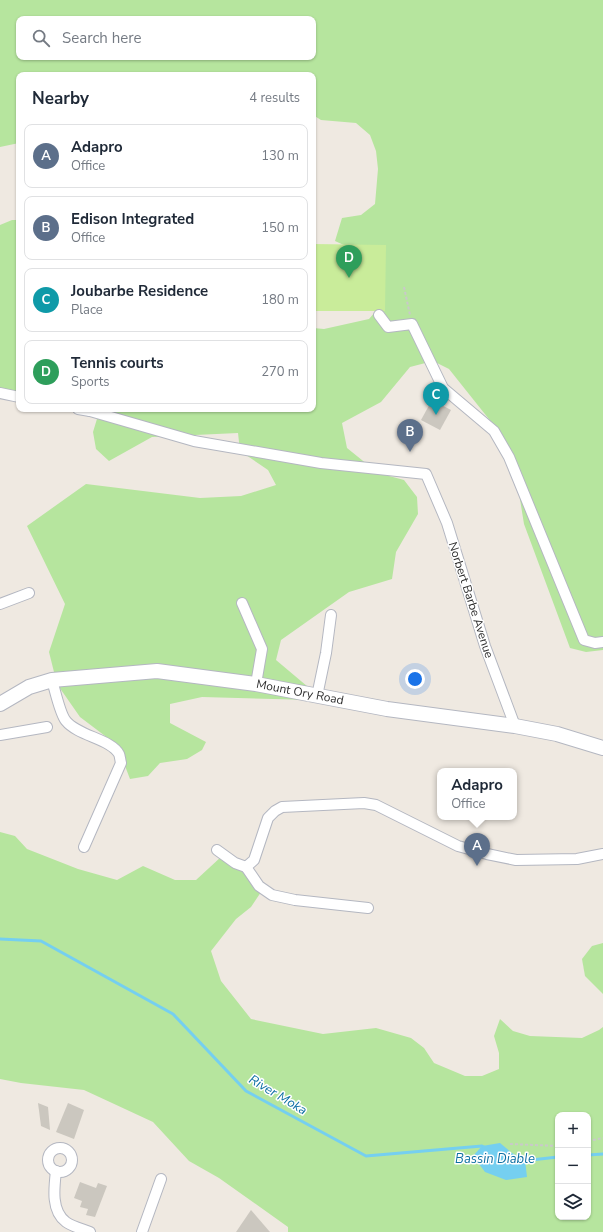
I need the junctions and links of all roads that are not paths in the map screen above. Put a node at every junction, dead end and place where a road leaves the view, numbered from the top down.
1 (379, 315) dead end
2 (0, 393) edge
3 (16, 396) edge
4 (96, 412) edge
5 (29, 594) dead end
6 (242, 603) dead end
7 (0, 604) edge
8 (330, 615) dead end
9 (603, 642) edge
10 (52, 680) junction
11 (256, 684) junction
12 (317, 696) junction
13 (0, 704) edge
14 (515, 726) junction
15 (47, 727) dead end
16 (0, 735) edge
17 (603, 748) edge
18 (84, 847) dead end
19 (217, 850) dead end
20 (603, 857) edge
21 (246, 866) junction
22 (368, 908) dead end
23 (56, 1171) dead end
24 (162, 1179) dead end
25 (90, 1232) edge
26 (142, 1232) edge

1 - 9 street
2 - 3 street
4 - 14 street, Norbert Barbe Avenue
5 - 7 street
6 - 11 street
8 - 12 street
10 - 11 main road, Mount Ory Road
10 - 13 main road, Mount Ory Road
10 - 18 street
11 - 12 main road, Mount Ory Road
12 - 14 main road, Mount Ory Road
14 - 17 main road, Mount Ory Road
15 - 16 street
19 - 21 street
20 - 21 street
21 - 22 street
23 - 25 street
24 - 26 street

